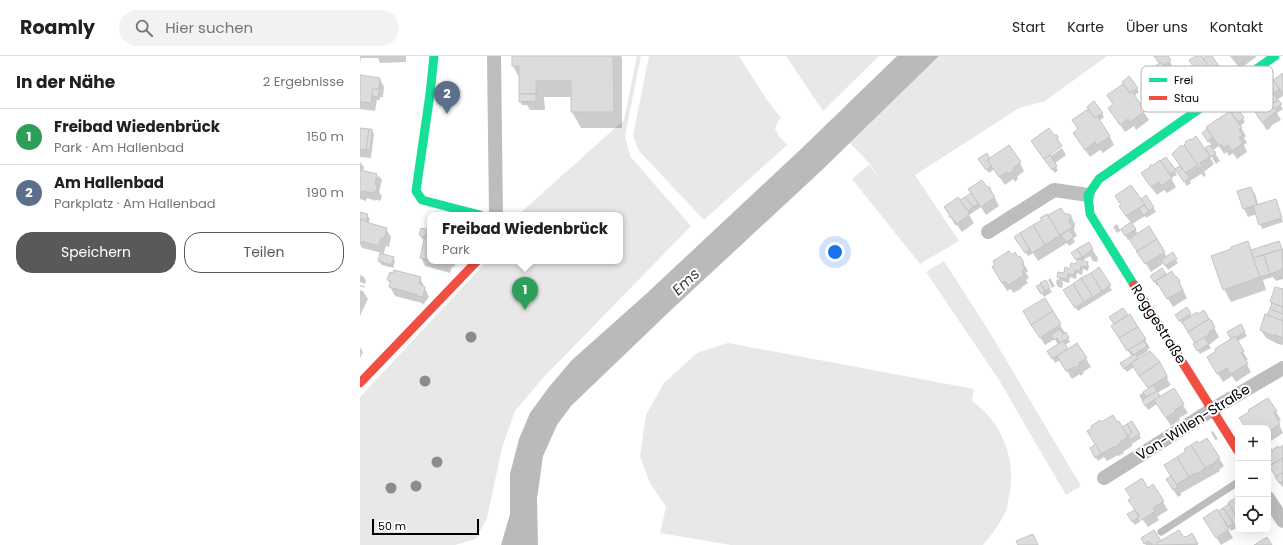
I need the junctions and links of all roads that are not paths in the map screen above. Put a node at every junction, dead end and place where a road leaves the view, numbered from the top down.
1 (434, 56) edge
2 (494, 56) edge
3 (1276, 56) edge
4 (1262, 66) edge
5 (1195, 112) edge
6 (1088, 195) junction
7 (468, 212) edge
8 (496, 212) edge
9 (988, 232) dead end
10 (474, 264) edge
11 (1283, 368) edge
12 (360, 383) edge
13 (1212, 410) junction
14 (1235, 446) edge
15 (1104, 478) dead end
16 (1235, 484) edge
17 (1271, 503) edge
18 (1283, 521) edge
19 (1161, 532) dead end

1 - 7 street
2 - 8 street
3 - 4 street
5 - 6 street
6 - 9 street
6 - 13 street, Roggestraße
10 - 12 street
11 - 13 street, Von-Willen-Straße
13 - 14 street, Roggestraße
13 - 15 street, Von-Willen-Straße
16 - 19 lane
17 - 18 street

